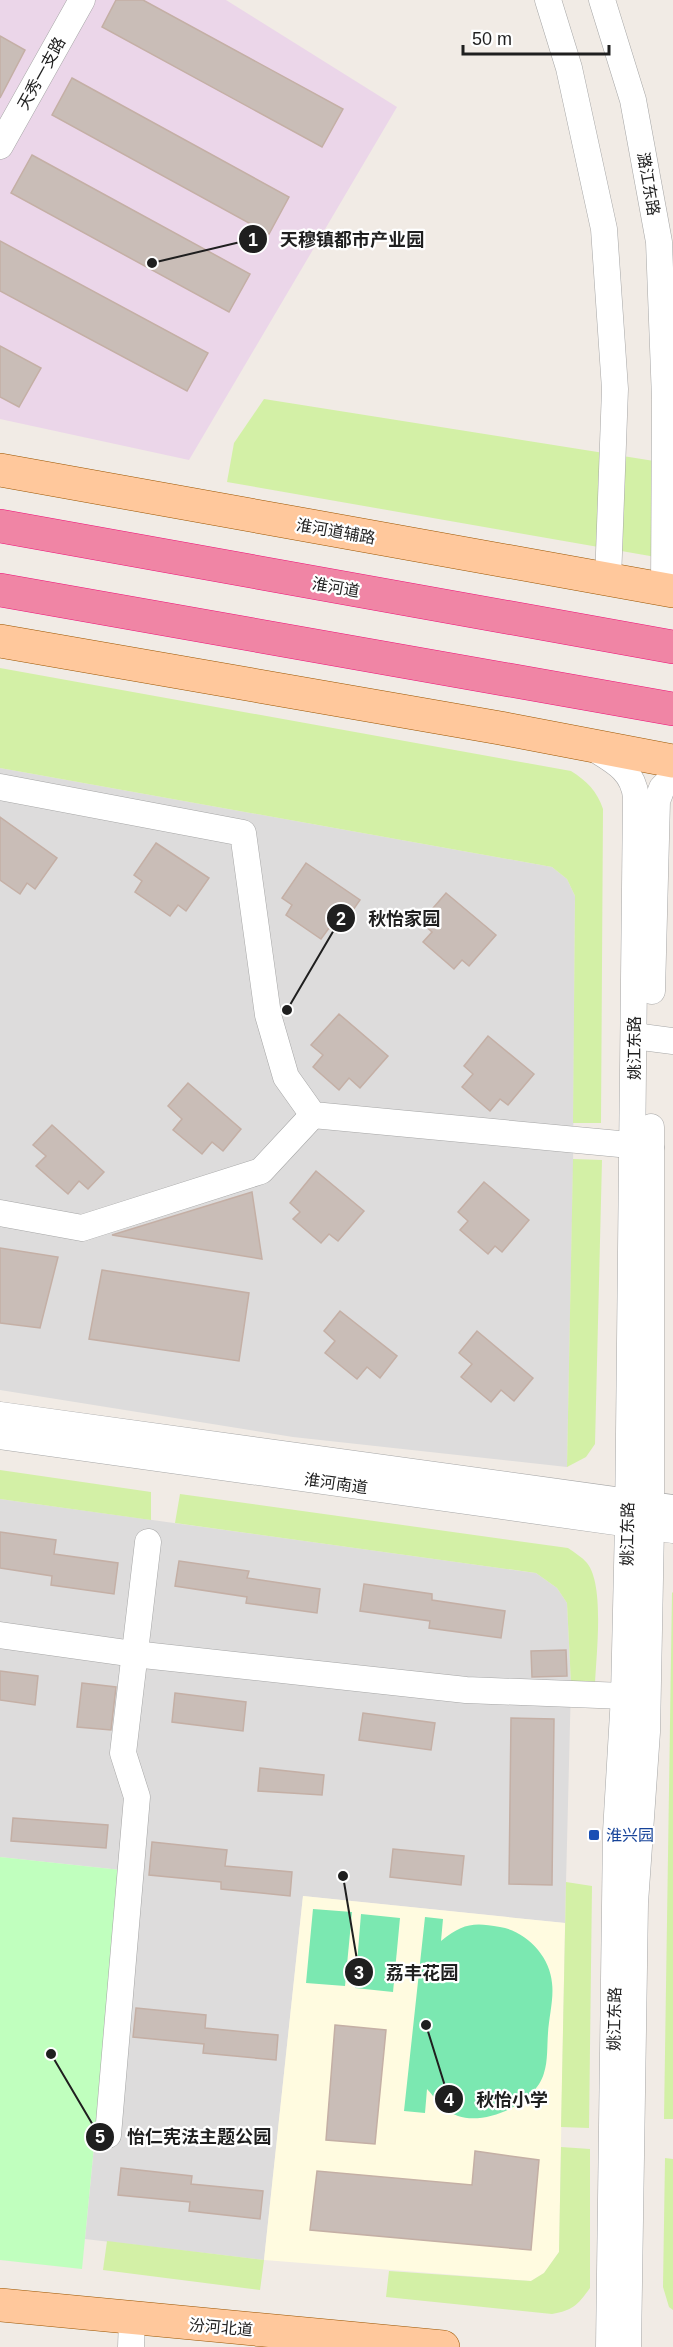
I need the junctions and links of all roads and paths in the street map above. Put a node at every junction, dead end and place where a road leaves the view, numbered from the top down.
1 (82, 0) edge
2 (548, 0) edge
3 (602, 0) edge
4 (0, 146) edge
5 (0, 470) edge
6 (0, 526) edge
7 (608, 580) junction
8 (0, 590) edge
9 (668, 590) edge
10 (0, 641) edge
11 (673, 647) edge
12 (673, 710) edge
13 (586, 744) junction
14 (673, 761) edge
15 (673, 777) edge
16 (0, 787) edge
17 (652, 1039) edge
18 (313, 1115) junction
19 (642, 1147) junction
20 (0, 1213) edge
21 (0, 1415) edge
22 (0, 1436) edge
23 (650, 1516) edge
24 (148, 1542) dead end
25 (0, 1635) edge
26 (134, 1654) junction
27 (624, 1696) junction
28 (108, 2135) dead end
29 (0, 2305) edge
30 (131, 2333) edge
31 (443, 2347) edge
32 (609, 2347) edge
33 (628, 2347) edge

1 - 4 street, 天秀一支路
2 - 7 street
3 - 9 street, 潞江东路
5 - 7 main road, 淮河道辅路
6 - 11 highway, 淮河道
7 - 9 main road, 淮河道辅路
8 - 12 highway
10 - 13 main road
13 - 14 main road
13 - 17 street, 姚江东路
15 - 17 street, 姚江东路
16 - 18 street
17 - 19 street, 姚江东路
18 - 19 street
18 - 20 street
19 - 23 street, 姚江东路
21 - 23 street, 淮河南道
22 - 23 street, 淮河南道
23 - 27 street, 姚江东路
23 - 33 street, 姚江东路
24 - 26 street
25 - 26 street
26 - 27 street
26 - 28 street
27 - 32 street, 姚江东路
29 - 30 main road, 汾河北道
30 - 31 main road, 汾河北道

